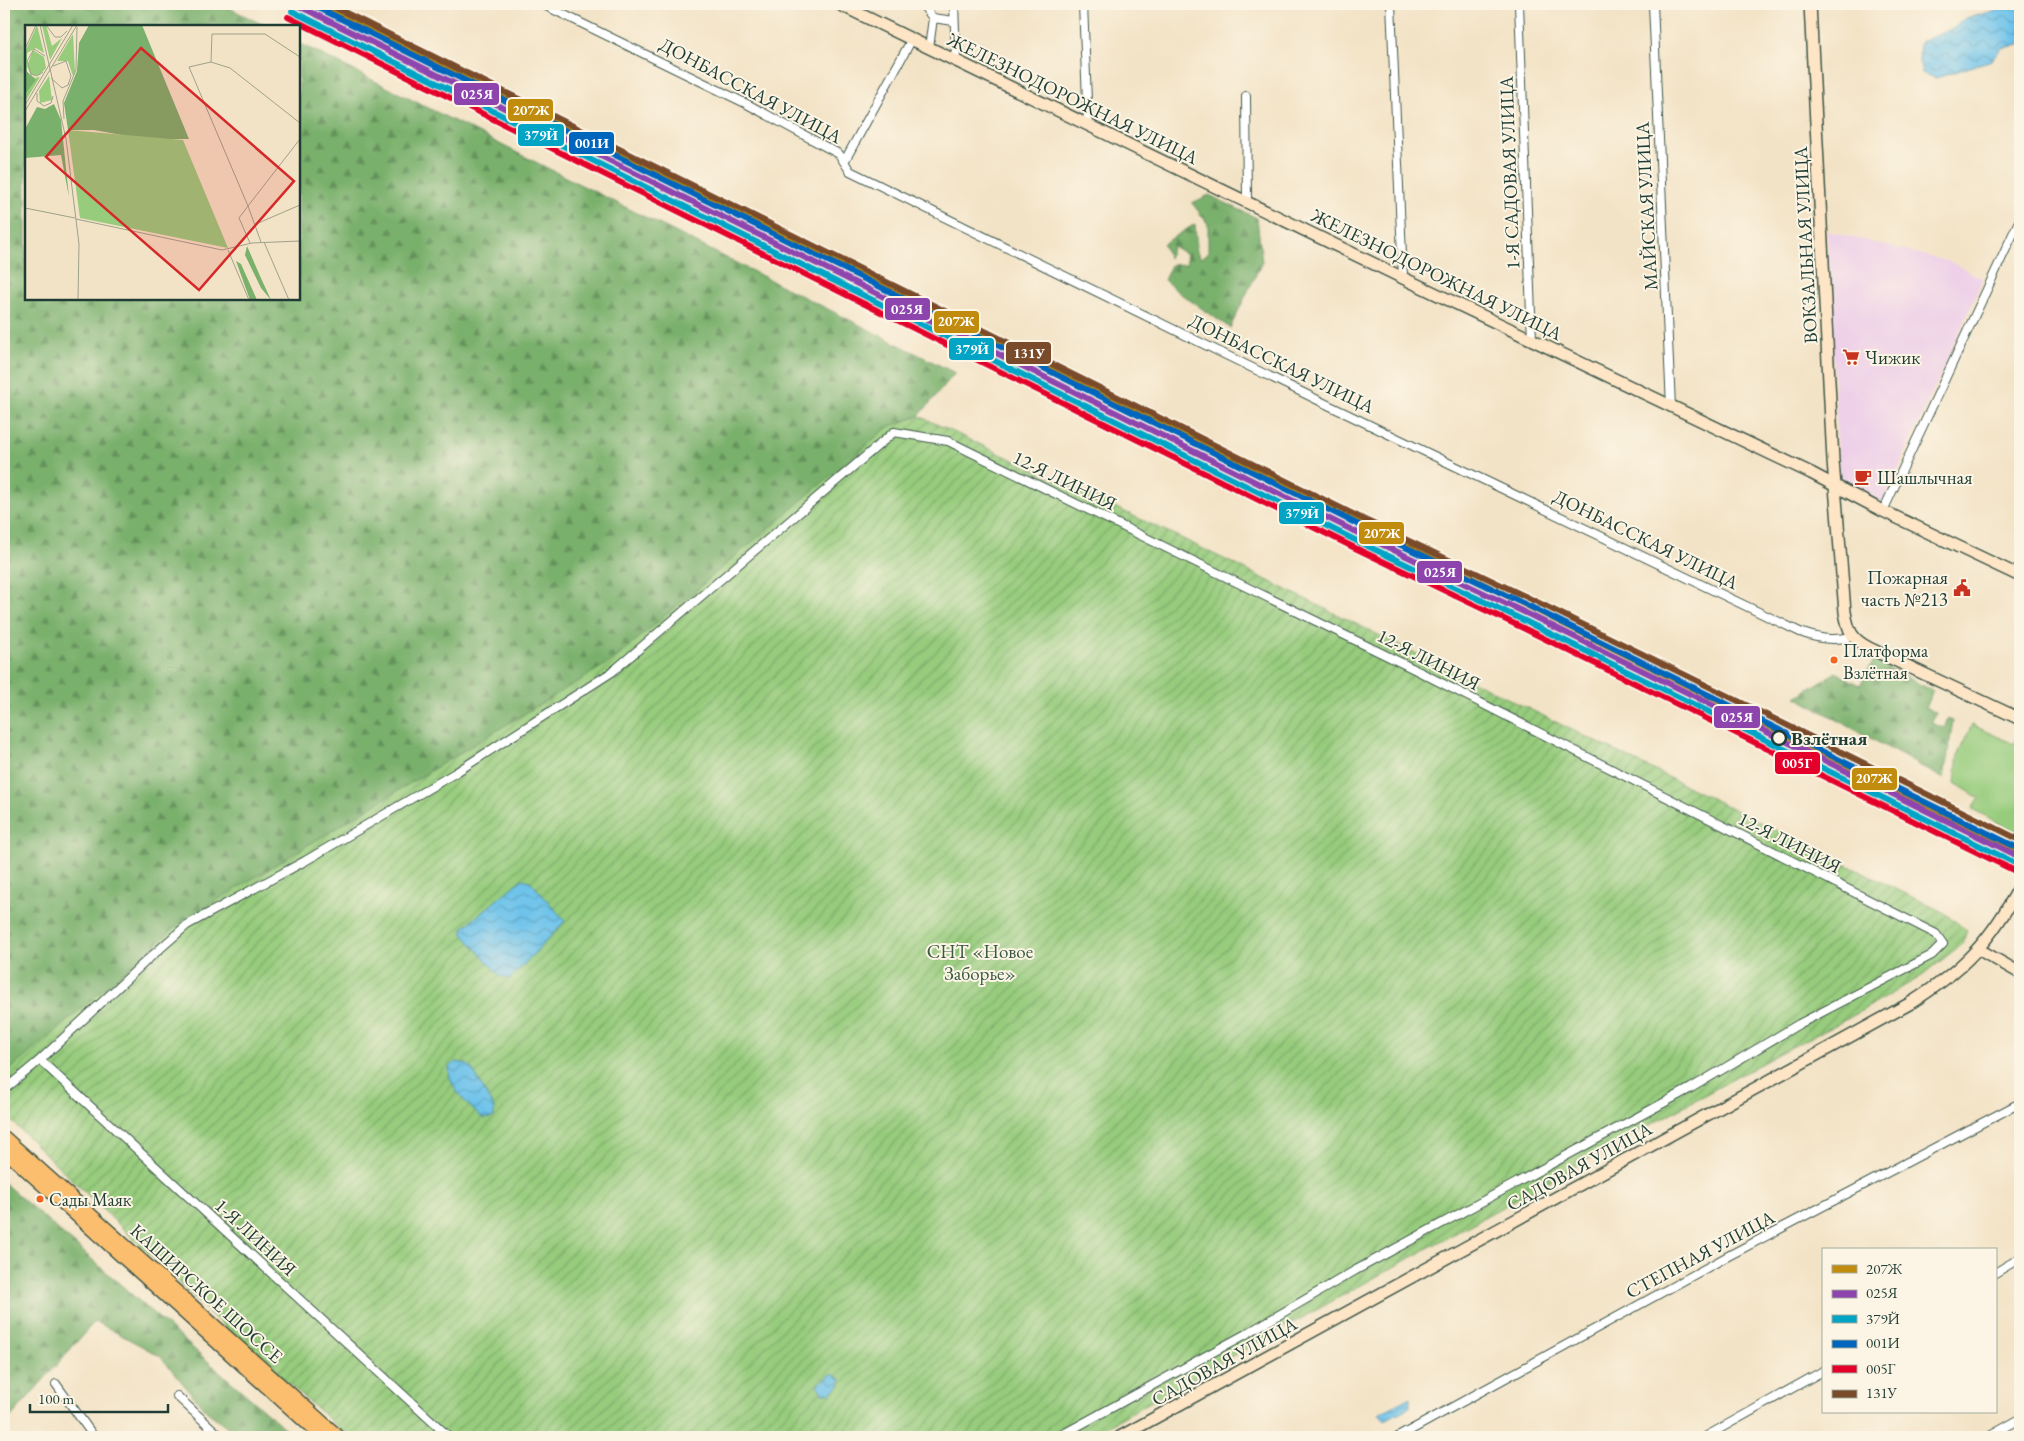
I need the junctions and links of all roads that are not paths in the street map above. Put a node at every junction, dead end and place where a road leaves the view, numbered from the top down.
1 (542, 4) edge
2 (839, 4) edge
3 (922, 4) edge
4 (954, 4) edge
5 (1082, 4) edge
6 (1391, 4) edge
7 (1519, 4) edge
8 (1653, 4) edge
9 (1810, 4) edge
10 (933, 18) junction
11 (954, 22) junction
12 (912, 40) junction
13 (929, 48) junction
14 (956, 59) junction
15 (1246, 96) dead end
16 (1088, 125) junction
17 (844, 162) junction
18 (1246, 201) junction
19 (2020, 219) edge
20 (1403, 278) junction
21 (1532, 340) junction
22 (1671, 407) junction
23 (1836, 485) junction
24 (1883, 511) junction
25 (2019, 574) edge
26 (1852, 637) junction
27 (2020, 719) edge
28 (2020, 886) edge
29 (1978, 949) junction
30 (2020, 973) edge
31 (40, 1060) junction
32 (4, 1090) edge
33 (2020, 1103) edge
34 (4, 1137) edge
35 (4, 1150) edge
36 (2020, 1258) edge
37 (1996, 1272) edge
38 (1822, 1372) edge
39 (56, 1384) dead end
40 (177, 1396) dead end
41 (2020, 1419) edge
42 (94, 1437) edge
43 (221, 1437) edge
44 (322, 1437) edge
45 (338, 1437) edge
46 (449, 1437) edge
47 (1058, 1437) edge
48 (1120, 1437) edge
49 (1398, 1437) edge
50 (1705, 1437) edge
51 (1988, 1437) edge

1 - 17 street, ДОНБАССКАЯ УЛИЦА
2 - 12 main road, ЖЕЛЕЗНОДОРОЖНАЯ УЛИЦА
3 - 10 street
4 - 11 street
5 - 16 street
6 - 20 street
7 - 21 street, 1-Я САДОВАЯ УЛИЦА
8 - 22 street, МАЙСКАЯ УЛИЦА
9 - 23 main road, ВОКЗАЛЬНАЯ УЛИЦА
10 - 11 street
10 - 13 street
11 - 14 street
12 - 13 main road, ЖЕЛЕЗНОДОРОЖНАЯ УЛИЦА
12 - 17 street
13 - 14 main road, ЖЕЛЕЗНОДОРОЖНАЯ УЛИЦА
14 - 16 main road, ЖЕЛЕЗНОДОРОЖНАЯ УЛИЦА
15 - 18 street
16 - 18 main road, ЖЕЛЕЗНОДОРОЖНАЯ УЛИЦА
17 - 26 street, ДОНБАССКАЯ УЛИЦА
18 - 20 main road, ЖЕЛЕЗНОДОРОЖНАЯ УЛИЦА
19 - 24 street
20 - 21 main road, ЖЕЛЕЗНОДОРОЖНАЯ УЛИЦА
21 - 22 main road, ЖЕЛЕЗНОДОРОЖНАЯ УЛИЦА
22 - 23 main road, ЖЕЛЕЗНОДОРОЖНАЯ УЛИЦА
23 - 24 main road, ЖЕЛЕЗНОДОРОЖНАЯ УЛИЦА
23 - 26 main road, ВОКЗАЛЬНАЯ УЛИЦА
24 - 25 main road, ЖЕЛЕЗНОДОРОЖНАЯ УЛИЦА
26 - 27 main road
28 - 29 main road, САДОВАЯ УЛИЦА
29 - 30 main road
29 - 48 main road, САДОВАЯ УЛИЦА
31 - 32 street
31 - 46 street, 1-Я ЛИНИЯ
31 - 47 street, 12-Я ЛИНИЯ
33 - 49 street, СТЕПНАЯ УЛИЦА
34 - 45 main road, КАШИРСКОЕ ШОССЕ
35 - 44 main road, КАШИРСКОЕ ШОССЕ
36 - 37 street
38 - 50 street
39 - 42 street
40 - 43 street
41 - 51 street

